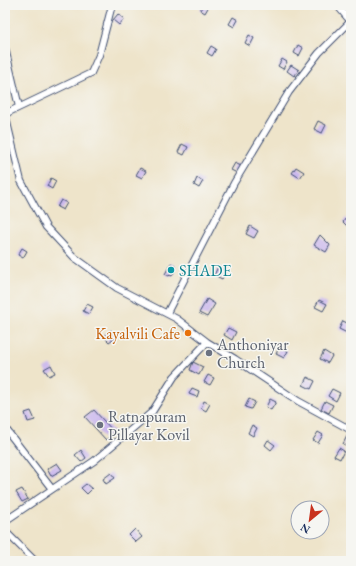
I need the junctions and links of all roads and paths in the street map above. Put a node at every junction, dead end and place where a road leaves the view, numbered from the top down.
1 (112, 5) edge
2 (337, 5) edge
3 (351, 22) edge
4 (5, 48) edge
5 (13, 110) junction
6 (5, 114) edge
7 (167, 313) junction
8 (207, 342) junction
9 (5, 428) edge
10 (351, 430) edge
11 (52, 489) junction
12 (5, 521) edge
13 (5, 531) edge
14 (35, 561) edge

1 - 5 street
2 - 3 street
3 - 7 street
4 - 5 street
5 - 6 street
5 - 7 street
7 - 8 street
8 - 10 street
8 - 11 street
9 - 11 street
11 - 12 street
13 - 14 street

